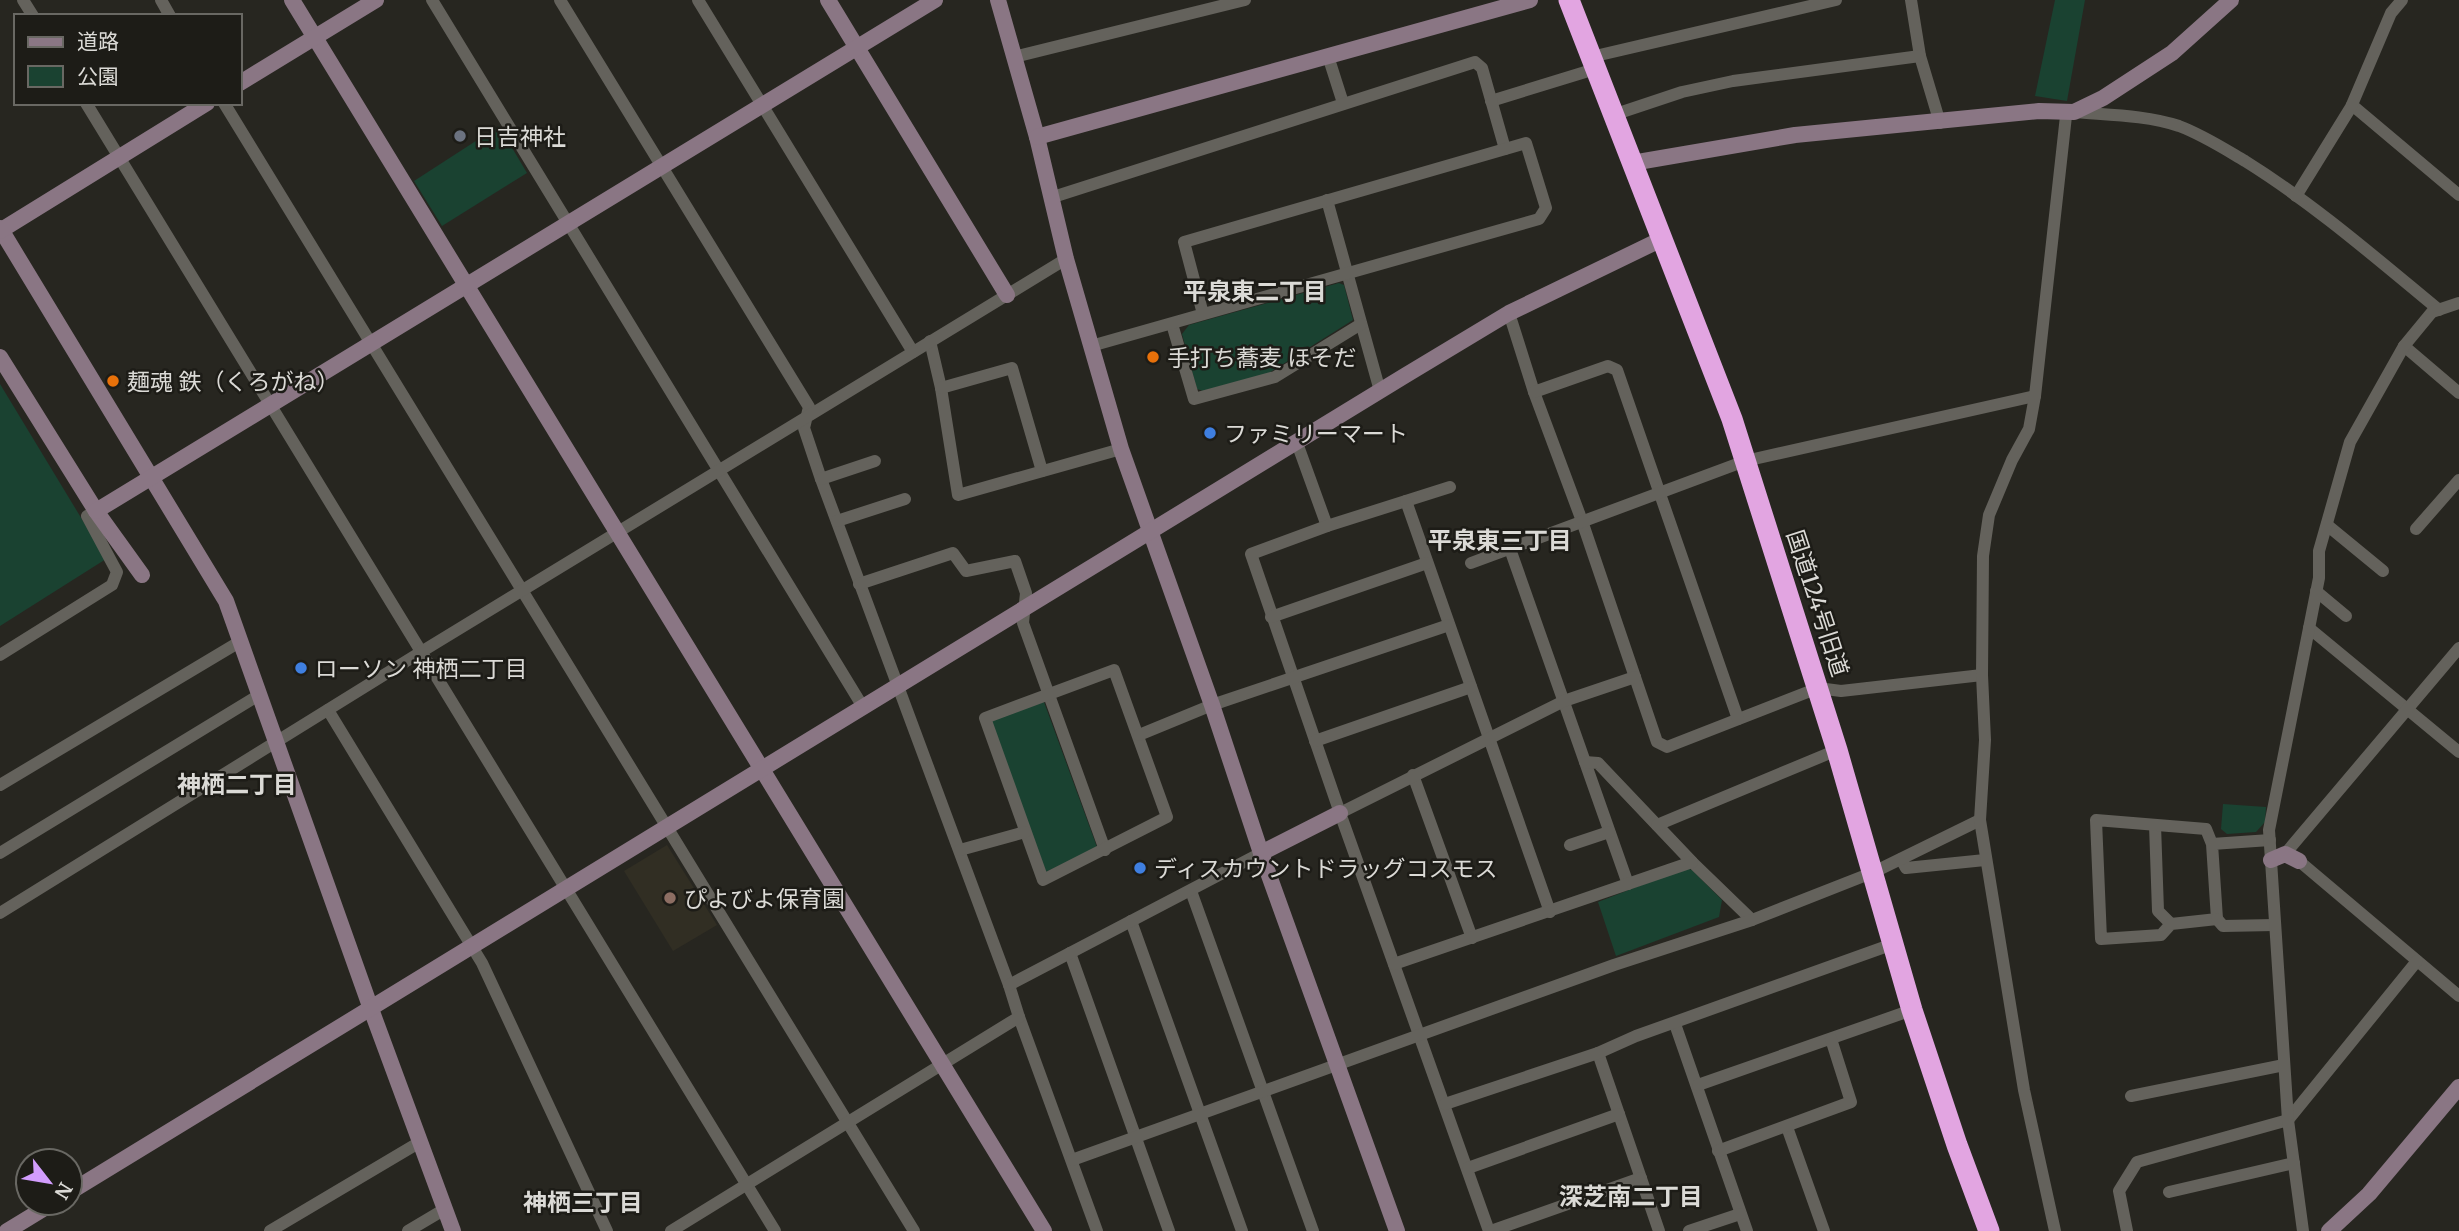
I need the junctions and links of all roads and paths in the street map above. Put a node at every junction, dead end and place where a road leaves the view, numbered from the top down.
1 (292, 0) edge
2 (376, 0) edge
3 (432, 0) edge
4 (560, 0) edge
5 (698, 0) edge
6 (828, 0) edge
7 (935, 0) edge
8 (998, 0) edge
9 (1245, 0) edge
10 (1530, 0) edge
11 (1569, 0) edge
12 (1836, 0) edge
13 (1912, 0) edge
14 (2231, 0) edge
15 (2402, 0) edge
16 (314, 36) junction
17 (858, 48) junction
18 (1328, 56) junction
19 (1920, 56) junction
20 (1014, 57) junction
21 (1593, 63) junction
22 (242, 82) edge
23 (1491, 101) junction
24 (1343, 103) junction
25 (87, 105) edge
26 (204, 105) edge
27 (225, 105) edge
28 (762, 105) junction
29 (2352, 105) junction
30 (2074, 112) junction
31 (1613, 115) junction
32 (1940, 122) junction
33 (1037, 137) junction
34 (1505, 149) junction
35 (119, 157) junction
36 (1632, 163) junction
37 (662, 165) junction
38 (2459, 195) edge
39 (2297, 196) junction
40 (1051, 198) junction
41 (1326, 200) junction
42 (568, 223) junction
43 (0, 230) edge
44 (1662, 239) junction
45 (1066, 259) junction
46 (1348, 274) junction
47 (467, 286) junction
48 (1007, 295) junction
49 (2459, 303) edge
50 (2439, 310) junction
51 (1509, 313) junction
52 (1203, 314) junction
53 (1172, 324) junction
54 (1361, 324) junction
55 (930, 341) junction
56 (372, 344) junction
57 (1091, 346) junction
58 (2404, 346) junction
59 (913, 352) junction
60 (0, 357) edge
61 (941, 388) junction
62 (1380, 391) junction
63 (1534, 392) junction
64 (2459, 393) edge
65 (2035, 396) junction
66 (271, 406) junction
67 (806, 418) junction
68 (1297, 443) junction
69 (1122, 449) junction
70 (875, 461) dead end
71 (1745, 461) junction
72 (719, 471) junction
73 (1042, 471) junction
74 (153, 478) junction
75 (821, 479) junction
76 (2459, 480) edge
77 (1450, 487) dead end
78 (1660, 492) junction
79 (905, 499) dead end
80 (1406, 500) junction
81 (96, 511) junction
82 (837, 521) junction
83 (1582, 521) junction
84 (2327, 525) junction
85 (1327, 526) junction
86 (2416, 529) dead end
87 (1151, 532) junction
88 (618, 533) junction
89 (1510, 550) junction
90 (1427, 563) junction
91 (1471, 563) dead end
92 (2383, 571) dead end
93 (142, 575) dead end
94 (859, 584) junction
95 (522, 591) junction
96 (2316, 592) junction
97 (1023, 610) junction
98 (2346, 616) dead end
99 (1271, 617) junction
100 (1449, 625) junction
101 (2309, 628) junction
102 (240, 641) junction
103 (2459, 648) edge
104 (421, 652) junction
105 (0, 655) edge
106 (1982, 675) junction
107 (1293, 677) junction
108 (1635, 677) junction
109 (897, 686) junction
110 (1471, 687) junction
111 (1818, 688) junction
112 (1049, 693) junction
113 (259, 695) junction
114 (1564, 701) junction
115 (1212, 705) junction
116 (863, 707) junction
117 (2408, 709) junction
118 (328, 710) junction
119 (1738, 719) junction
120 (1139, 735) junction
121 (1488, 738) junction
122 (1315, 741) junction
123 (276, 743) junction
124 (1837, 750) junction
125 (2459, 752) edge
126 (1585, 762) junction
127 (762, 769) junction
128 (1413, 775) junction
129 (0, 785) edge
130 (1340, 814) junction
131 (1980, 820) junction
132 (1657, 825) junction
133 (2155, 825) junction
134 (667, 828) junction
135 (1025, 832) junction
136 (1609, 832) junction
137 (2270, 840) junction
138 (2213, 844) junction
139 (1570, 845) dead end
140 (960, 850) junction
141 (1105, 850) junction
142 (0, 853) edge
143 (1261, 853) junction
144 (2285, 858) junction
145 (1900, 859) junction
146 (1985, 860) junction
147 (1692, 862) junction
148 (1874, 872) junction
149 (1628, 884) junction
150 (566, 890) junction
151 (1191, 891) junction
152 (1550, 912) junction
153 (0, 913) edge
154 (2217, 919) junction
155 (1752, 920) junction
156 (1130, 921) junction
157 (2171, 924) junction
158 (2274, 925) junction
159 (1472, 937) junction
160 (1893, 944) junction
161 (472, 947) junction
162 (1070, 953) junction
163 (2417, 961) junction
164 (1394, 964) junction
165 (1009, 985) junction
166 (2459, 996) edge
167 (371, 1009) junction
168 (1912, 1010) junction
169 (1019, 1017) junction
170 (1675, 1024) junction
171 (1419, 1036) junction
172 (1831, 1039) junction
173 (1598, 1053) junction
174 (943, 1064) junction
175 (1339, 1064) junction
176 (2284, 1065) junction
177 (1698, 1086) junction
178 (2459, 1087) edge
179 (1263, 1090) junction
180 (2131, 1096) dead end
181 (1445, 1104) junction
182 (1199, 1114) junction
183 (1619, 1114) junction
184 (2288, 1120) junction
185 (848, 1123) junction
186 (1787, 1127) junction
187 (1135, 1137) junction
188 (420, 1142) junction
189 (1718, 1151) junction
190 (1072, 1160) junction
191 (2294, 1163) junction
192 (1468, 1168) junction
193 (1641, 1178) junction
194 (84, 1183) edge
195 (747, 1185) junction
196 (2169, 1192) dead end
197 (445, 1209) junction
198 (1741, 1214) junction
199 (30, 1217) edge
200 (7, 1231) edge
201 (270, 1231) edge
202 (408, 1231) edge
203 (453, 1231) edge
204 (607, 1231) edge
205 (671, 1231) edge
206 (775, 1231) edge
207 (914, 1231) edge
208 (1044, 1231) edge
209 (1097, 1231) edge
210 (1169, 1231) edge
211 (1242, 1231) edge
212 (1313, 1231) edge
213 (1397, 1231) edge
214 (1490, 1231) edge
215 (1659, 1231) edge
216 (1689, 1231) edge
217 (1746, 1231) edge
218 (1824, 1231) edge
219 (1989, 1231) edge
220 (2055, 1231) edge
221 (2127, 1231) edge
222 (2303, 1231) edge
223 (2329, 1231) edge

1 - 16 street
2 - 16 street
3 - 42 street
4 - 37 street
5 - 28 street
6 - 17 street
7 - 17 street
8 - 20 street
9 - 20 street
10 - 18 street
11 - 21 highway, 国道124号旧道
12 - 21 street
13 - 19 street
14 - 30 street
15 - 29 street
16 - 22 street
16 - 47 street
17 - 28 street
17 - 48 street
18 - 24 street
18 - 33 street
19 - 31 street
19 - 32 street
20 - 33 street
21 - 23 street
21 - 31 highway, 国道124号旧道
23 - 24 street
23 - 34 street
24 - 40 street
25 - 35 street
26 - 35 street
27 - 56 street
28 - 37 street
28 - 59 street
29 - 38 street
29 - 39 street
30 - 32 street
30 - 39 street
30 - 65 street
31 - 36 highway, 国道124号旧道
32 - 36 street
33 - 40 street
34 - 41 street
34 - 46 street
35 - 43 street
35 - 66 street
36 - 44 highway, 国道124号旧道
37 - 42 street
37 - 67 street
39 - 50 street
40 - 45 street
41 - 46 street
41 - 52 street
42 - 47 street
42 - 72 street
43 - 74 street
44 - 51 street
44 - 71 highway, 国道124号旧道
45 - 48 street
45 - 57 street
46 - 52 street
46 - 54 street
47 - 56 street
47 - 88 street
48 - 55 street
49 - 50 street
50 - 58 street
51 - 62 street
51 - 63 street
52 - 53 street
53 - 54 street
53 - 57 street
54 - 62 street
55 - 59 street
55 - 61 street
56 - 66 street
56 - 95 street
57 - 69 street
58 - 64 street
58 - 84 street
59 - 67 street
60 - 81 street
61 - 73 street
61 - 73 street
62 - 68 street
63 - 78 street
63 - 83 street
65 - 71 street
65 - 106 street
66 - 74 street
66 - 104 street
67 - 72 street
67 - 75 street
68 - 85 street
68 - 87 street
69 - 73 street
69 - 87 street
70 - 75 street
71 - 78 street
71 - 111 highway, 国道124号旧道
72 - 88 street
72 - 116 street
74 - 81 street
74 - 102 street
75 - 82 street
76 - 86 street
77 - 80 street
78 - 83 street
78 - 119 street
79 - 82 street
80 - 85 street
80 - 90 street
81 - 93 street
81 - 105 street
82 - 94 street
83 - 89 street
83 - 108 street
84 - 92 street
84 - 96 street
85 - 99 street
87 - 97 street
87 - 115 street
88 - 95 street
88 - 127 street
89 - 91 street
89 - 114 street
90 - 99 street
90 - 100 street
94 - 97 street
94 - 109 street
95 - 104 street
95 - 134 street
96 - 98 street
96 - 101 street
97 - 109 street
97 - 112 street
99 - 107 street
100 - 107 street
100 - 110 street
101 - 117 street
101 - 137 street
102 - 113 street
102 - 129 street
103 - 117 street
104 - 118 street
104 - 150 street
106 - 111 street
106 - 131 street
107 - 115 street
107 - 122 street
108 - 114 street
108 - 119 street
109 - 116 street
109 - 140 street
110 - 121 street
110 - 122 street
111 - 119 street
111 - 124 highway, 国道124号旧道
112 - 120 street
112 - 135 street
112 - 141 street
113 - 123 street
113 - 142 street
114 - 121 street
114 - 126 street
115 - 120 street
115 - 143 street
116 - 127 street
117 - 125 street
117 - 144 street
118 - 123 street
118 - 161 street
120 - 141 street
121 - 128 street
121 - 152 street
122 - 130 street
123 - 153 street
123 - 167 street
124 - 132 street
124 - 148 highway, 国道124号旧道
126 - 132 street
126 - 136 street
127 - 134 street
127 - 174 street
128 - 130 street
128 - 159 street
130 - 143 street
130 - 164 street
131 - 145 street
131 - 146 street
132 - 147 street
133 - 138 street
133 - 157 street
133 - 157 street
134 - 150 street
134 - 185 street
135 - 140 street
135 - 141 street
136 - 139 street
136 - 149 street
137 - 138 street
137 - 144 street
138 - 154 street
140 - 165 street
143 - 151 street
143 - 175 street
144 - 158 street
144 - 163 street
145 - 146 street
145 - 148 street
146 - 220 street
147 - 149 street
147 - 155 street
148 - 155 street
148 - 160 highway, 国道124号旧道
149 - 152 street
150 - 161 street
150 - 195 street
151 - 156 street
151 - 179 street
152 - 159 street
154 - 157 street
154 - 158 street
155 - 171 street
156 - 162 street
156 - 182 street
158 - 176 street
159 - 164 street
160 - 168 highway, 国道124号旧道
160 - 170 street
161 - 167 street
161 - 204 street
162 - 165 street
162 - 187 street
163 - 166 street
163 - 184 street
164 - 171 street
165 - 169 street
167 - 188 street
167 - 194 street
168 - 172 street
168 - 219 highway, 国道124号旧道
169 - 174 street
169 - 190 street
170 - 173 street
170 - 177 street
171 - 175 street
171 - 181 street
172 - 177 street
172 - 186 street
173 - 181 street
173 - 183 street
174 - 185 street
174 - 208 street
175 - 179 street
175 - 213 street
176 - 180 street
176 - 184 street
177 - 189 street
178 - 223 street
179 - 182 street
179 - 212 street
181 - 192 street
182 - 187 street
182 - 211 street
183 - 192 street
183 - 193 street
184 - 191 street
184 - 221 street
185 - 195 street
185 - 207 street
186 - 189 street
186 - 218 street
187 - 190 street
187 - 210 street
188 - 197 street
188 - 201 street
189 - 198 street
190 - 209 street
191 - 196 street
191 - 222 street
192 - 214 street
193 - 214 street
193 - 215 street
195 - 205 street
195 - 206 street
197 - 202 street
197 - 203 street
198 - 216 street
198 - 217 street
199 - 200 street

